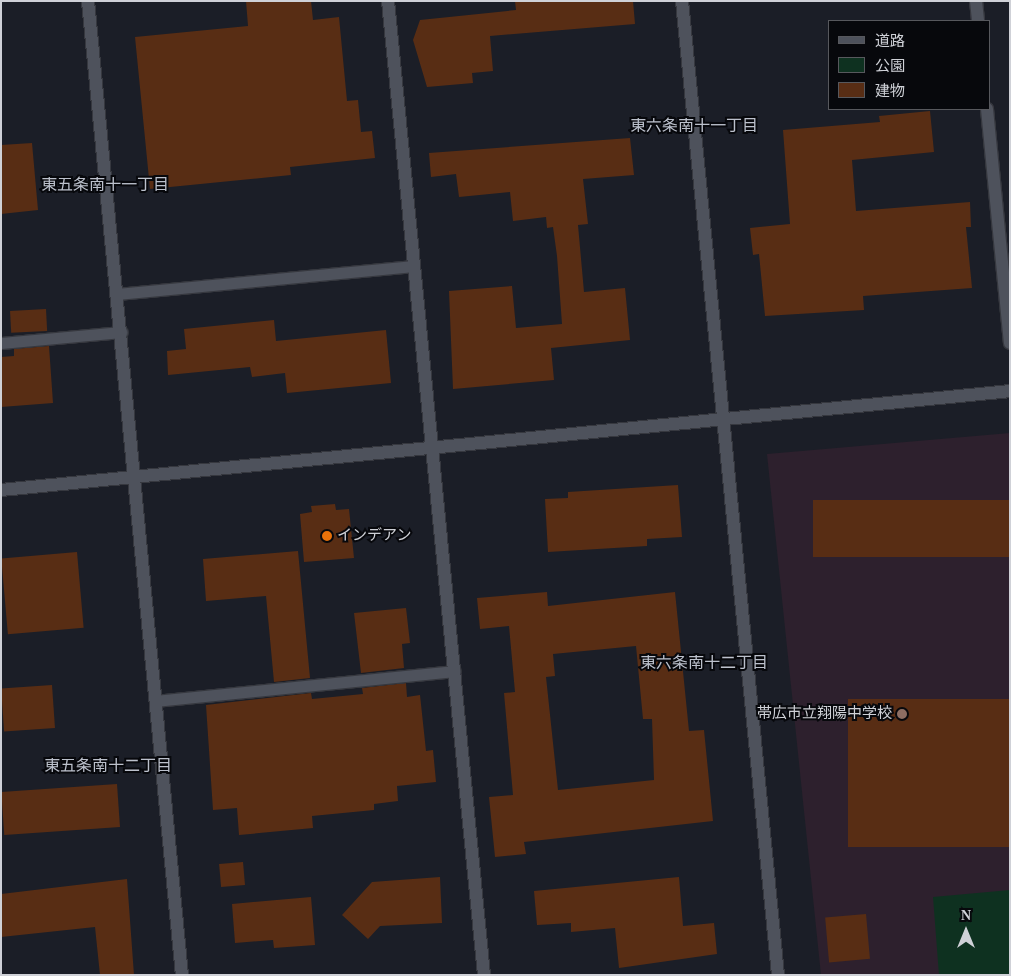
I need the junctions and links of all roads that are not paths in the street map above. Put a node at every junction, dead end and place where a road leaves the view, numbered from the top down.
1 (88, 1) edge
2 (388, 1) edge
3 (682, 1) edge
4 (976, 1) edge
5 (978, 20) edge
6 (987, 110) edge
7 (414, 266) junction
8 (117, 294) junction
9 (121, 332) junction
10 (1, 342) edge
11 (1010, 343) edge
12 (1010, 391) edge
13 (725, 419) junction
14 (432, 447) junction
15 (135, 477) junction
16 (1, 490) edge
17 (454, 671) junction
18 (155, 701) junction
19 (182, 975) edge
20 (484, 975) edge
21 (778, 975) edge

1 - 8 street
2 - 7 street
3 - 13 street
4 - 5 street
6 - 11 street
7 - 8 lane
7 - 14 street
8 - 9 street
9 - 10 lane
9 - 15 street
12 - 13 street
13 - 14 street
13 - 21 street
14 - 15 street
14 - 17 street
15 - 16 street
15 - 18 street
17 - 18 lane
17 - 20 street
18 - 19 street

